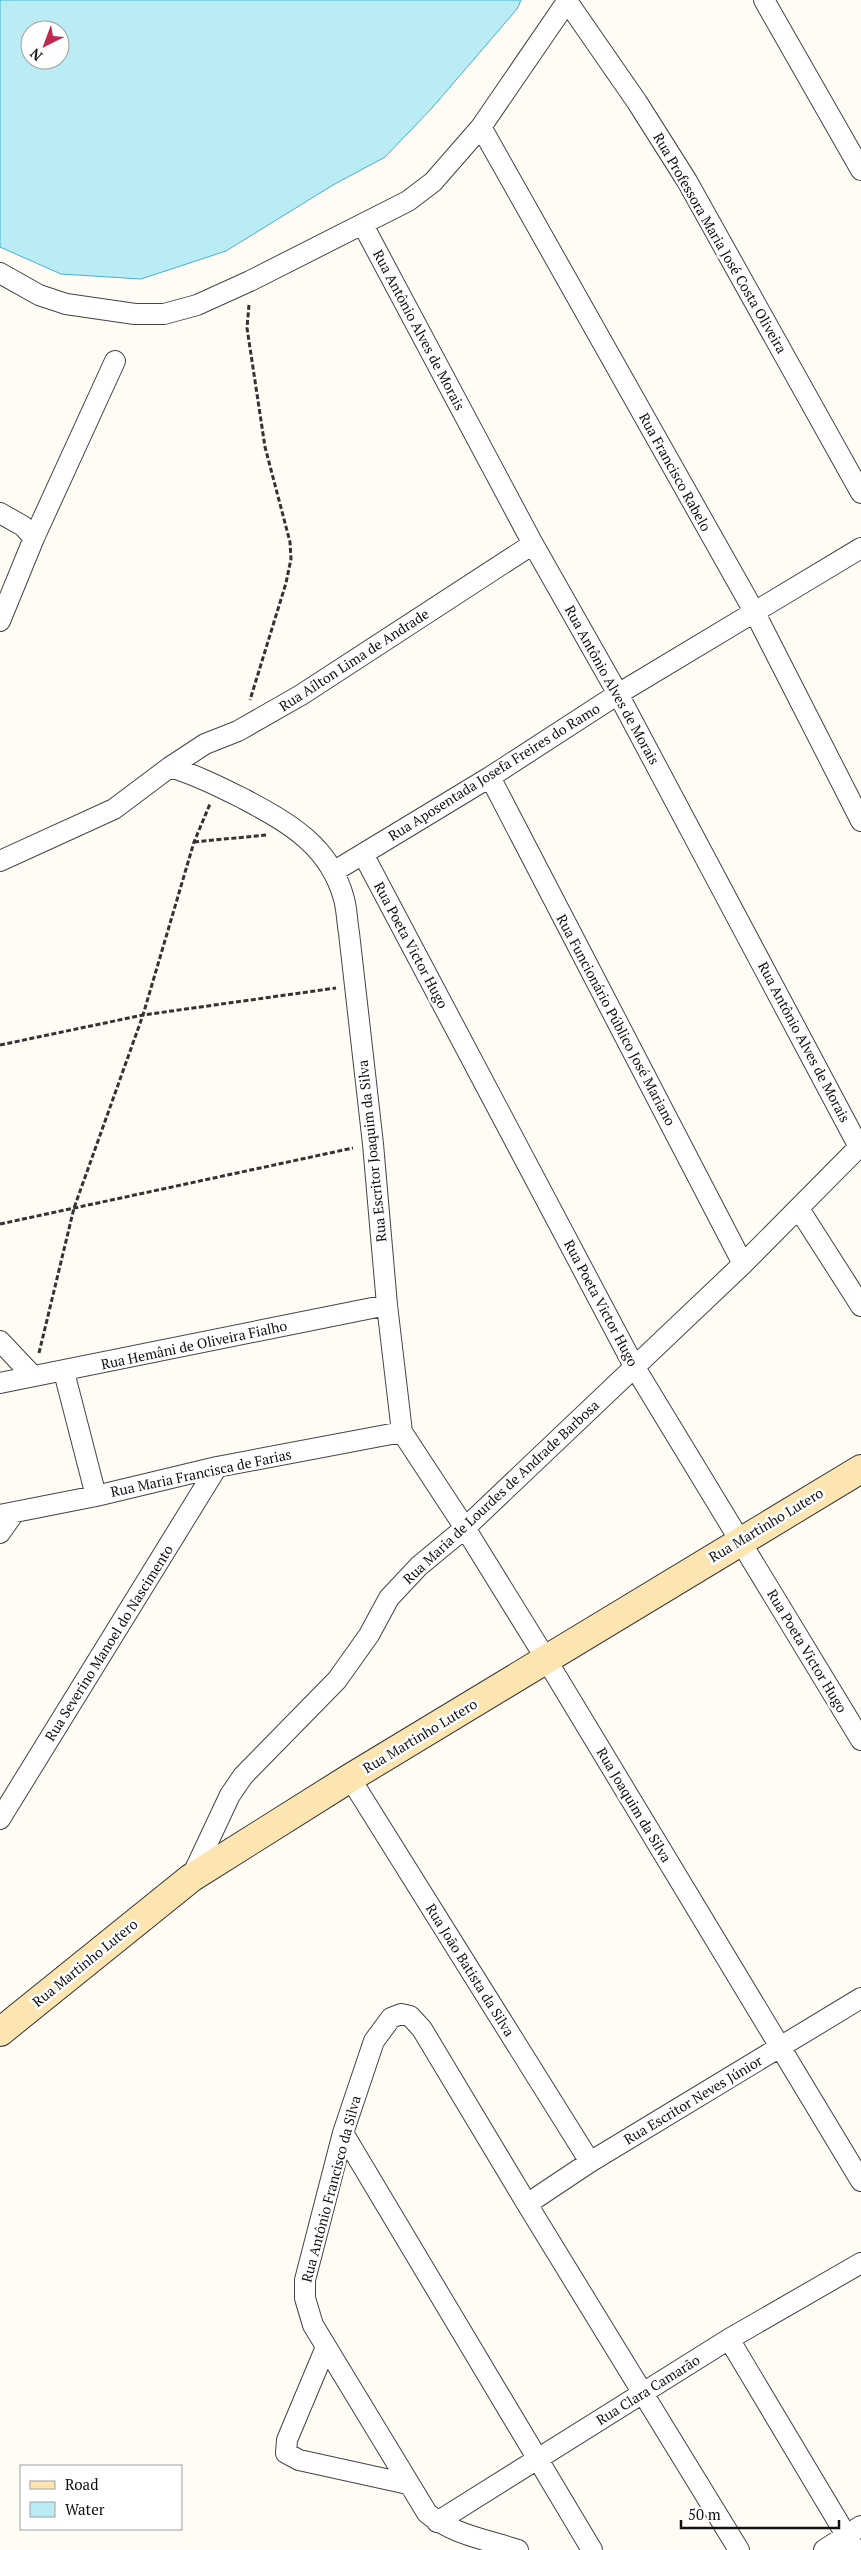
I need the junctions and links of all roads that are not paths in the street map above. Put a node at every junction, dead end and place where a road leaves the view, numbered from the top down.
1 (568, 0) edge
2 (764, 0) edge
3 (481, 127) junction
4 (861, 170) edge
5 (363, 225) junction
6 (0, 273) edge
7 (114, 361) dead end
8 (861, 493) edge
9 (0, 513) edge
10 (34, 538) junction
11 (533, 544) junction
12 (861, 548) edge
13 (754, 613) junction
14 (0, 621) edge
15 (618, 694) junction
16 (170, 767) junction
17 (490, 777) junction
18 (861, 821) edge
19 (362, 854) junction
20 (0, 861) edge
21 (334, 872) junction
22 (860, 1146) edge
23 (799, 1209) junction
24 (743, 1264) junction
25 (387, 1305) junction
26 (861, 1306) edge
27 (0, 1341) edge
28 (634, 1366) junction
29 (64, 1372) junction
30 (33, 1376) junction
31 (0, 1383) edge
32 (402, 1432) junction
33 (217, 1467) junction
34 (861, 1469) edge
35 (96, 1496) junction
36 (7, 1514) edge
37 (465, 1528) junction
38 (0, 1533) edge
39 (740, 1540) junction
40 (546, 1659) junction
41 (861, 1740) edge
42 (350, 1778) junction
43 (0, 1819) edge
44 (191, 1878) junction
45 (861, 1998) edge
46 (0, 2032) edge
47 (780, 2048) junction
48 (343, 2133) junction
49 (590, 2162) junction
50 (861, 2181) edge
51 (527, 2204) junction
52 (861, 2263) edge
53 (729, 2339) junction
54 (326, 2347) junction
55 (643, 2394) junction
56 (536, 2459) junction
57 (408, 2484) junction
58 (437, 2522) junction
59 (854, 2537) edge
60 (518, 2550) edge
61 (592, 2550) edge
62 (739, 2550) edge
63 (824, 2550) edge

1 - 3 street
1 - 8 street, Rua Professora Maria José Costa Oliveira
2 - 4 street
3 - 5 street
3 - 13 street, Rua Francisco Rabelo
5 - 6 street
5 - 11 street, Rua Antônio Alves de Morais
7 - 10 street
9 - 10 street
10 - 14 street
11 - 15 street, Rua Antônio Alves de Morais
11 - 16 street, Rua Aílton Lima de Andrade
12 - 13 street, Rua Aposentada Josefa Freires do Ramo
13 - 15 street, Rua Aposentada Josefa Freires do Ramo
13 - 18 street, Rua Francisco Rabelo
15 - 17 street, Rua Aposentada Josefa Freires do Ramo
15 - 22 street, Rua Antônio Alves de Morais
16 - 20 street
16 - 21 street
17 - 19 street, Rua Aposentada Josefa Freires do Ramo
17 - 24 street, Rua Funcionário Público José Mariano
19 - 21 street, Rua Aposentada Josefa Freires do Ramo
19 - 28 street, Rua Poeta Victor Hugo
21 - 25 street, Rua Escritor Joaquim da Silva
22 - 23 street, Rua Maria de Lourdes de Andrade Barbosa
23 - 24 street, Rua Maria de Lourdes de Andrade Barbosa
23 - 26 street
24 - 28 street, Rua Maria de Lourdes de Andrade Barbosa
25 - 29 street, Rua Hemâni de Oliveira Fialho
25 - 32 street, Rua Escritor Joaquim da Silva
27 - 30 street
28 - 37 street, Rua Maria de Lourdes de Andrade Barbosa
28 - 39 street, Rua Poeta Victor Hugo
29 - 30 street, Rua Hemâni de Oliveira Fialho
29 - 35 street
30 - 31 street, Rua Hemâni de Oliveira Fialho
32 - 33 street, Rua Maria Francisca de Farias
32 - 37 street, Rua Joaquim da Silva
33 - 35 street, Rua Maria Francisca de Farias
33 - 43 street, Rua Severino Manoel do Nascimento
34 - 39 street, Rua Martinho Lutero
35 - 36 street, Rua Maria Francisca de Farias
36 - 38 street
37 - 40 street, Rua Joaquim da Silva
37 - 44 street, Rua Maria de Lourdes de Andrade Barbosa
39 - 40 street, Rua Martinho Lutero
39 - 41 street, Rua Poeta Victor Hugo
40 - 42 street, Rua Martinho Lutero
40 - 47 street, Rua Joaquim da Silva
42 - 44 street, Rua Martinho Lutero
42 - 49 street, Rua João Batista da Silva
44 - 46 street, Rua Martinho Lutero
45 - 47 street, Rua Escritor Neves Júnior
47 - 49 street, Rua Escritor Neves Júnior
47 - 50 street, Rua Joaquim da Silva
48 - 51 street, Rua Antônio Francisco da Silva
48 - 54 street, Rua Antônio Francisco da Silva
48 - 56 street
49 - 51 street, Rua Escritor Neves Júnior
51 - 55 street
52 - 53 street, Rua Clara Camarão
53 - 55 street, Rua Clara Camarão
53 - 59 street
54 - 57 street, Rua Antônio Francisco da Silva
54 - 57 street
55 - 56 street, Rua Clara Camarão
55 - 62 street
56 - 58 street, Rua Clara Camarão
56 - 61 street
57 - 58 street, Rua Antônio Francisco da Silva
58 - 60 street, Rua Antônio Francisco da Silva
59 - 63 street

